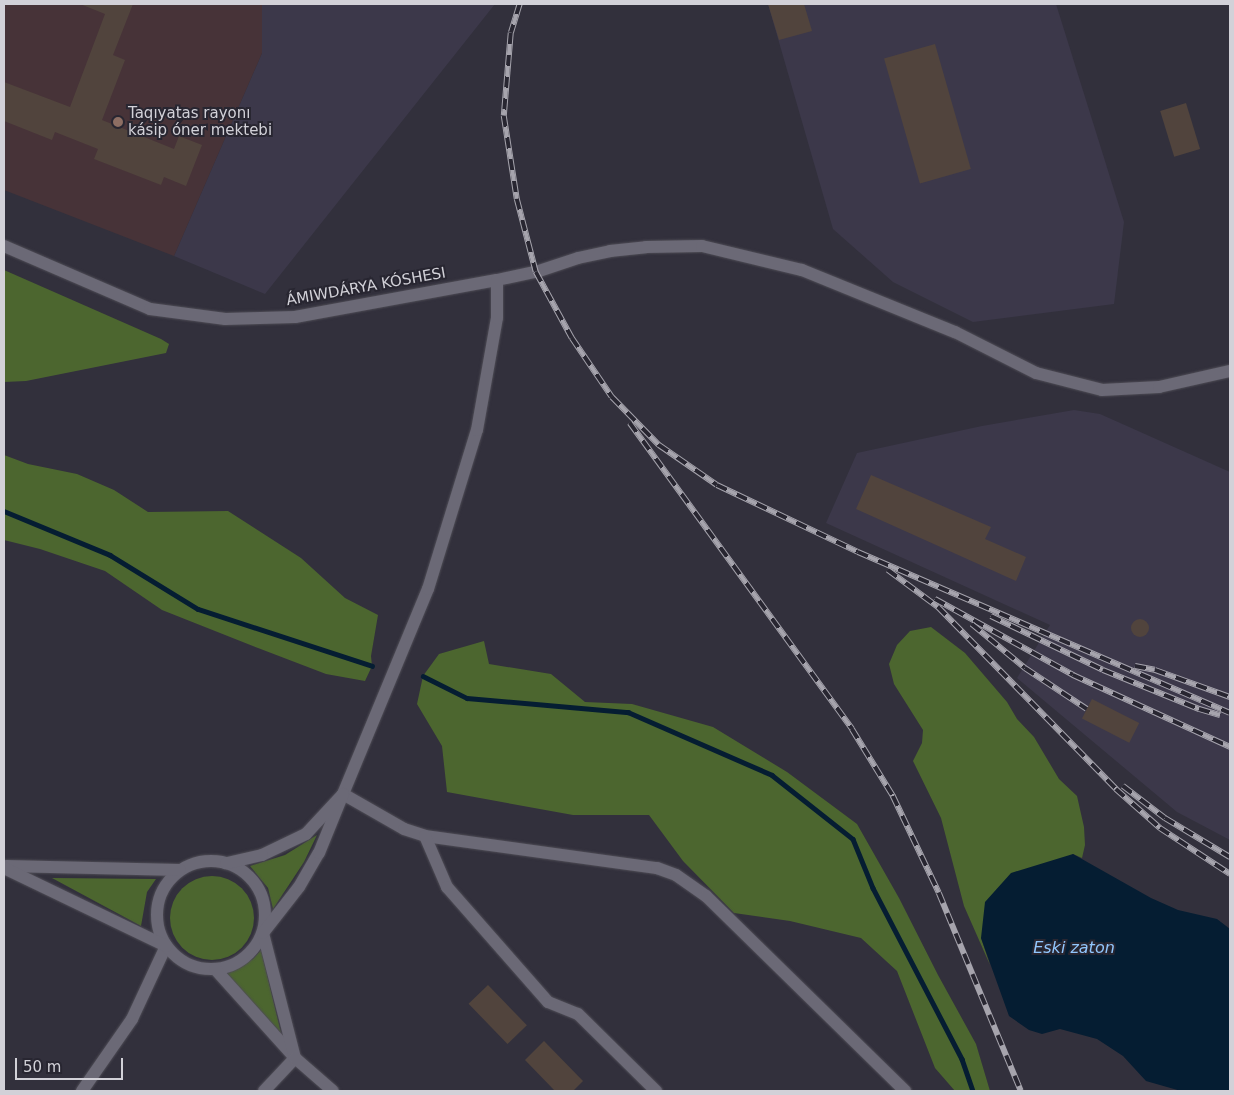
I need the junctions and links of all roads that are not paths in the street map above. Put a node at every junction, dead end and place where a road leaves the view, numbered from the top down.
1 (4, 246) edge
2 (497, 280) junction
3 (1230, 371) edge
4 (343, 794) junction
5 (425, 836) junction
6 (226, 863) junction
7 (4, 867) edge
8 (180, 870) junction
9 (263, 933) junction
10 (166, 946) junction
11 (215, 969) junction
12 (296, 1058) junction
13 (82, 1091) edge
14 (264, 1091) edge
15 (333, 1091) edge
16 (656, 1091) edge
17 (906, 1091) edge

1 - 2 street, ÁMIWDÁRYA KÓSHESI
2 - 3 street, ÁMIWDÁRYA KÓSHESI
2 - 4 street
4 - 5 street
4 - 6 street
4 - 9 street
5 - 16 street
5 - 17 street
6 - 8 street
6 - 9 street
7 - 8 street
7 - 10 street
8 - 10 street
9 - 11 street
9 - 12 street
10 - 11 street
10 - 13 street
11 - 12 street
12 - 14 street
12 - 15 street

